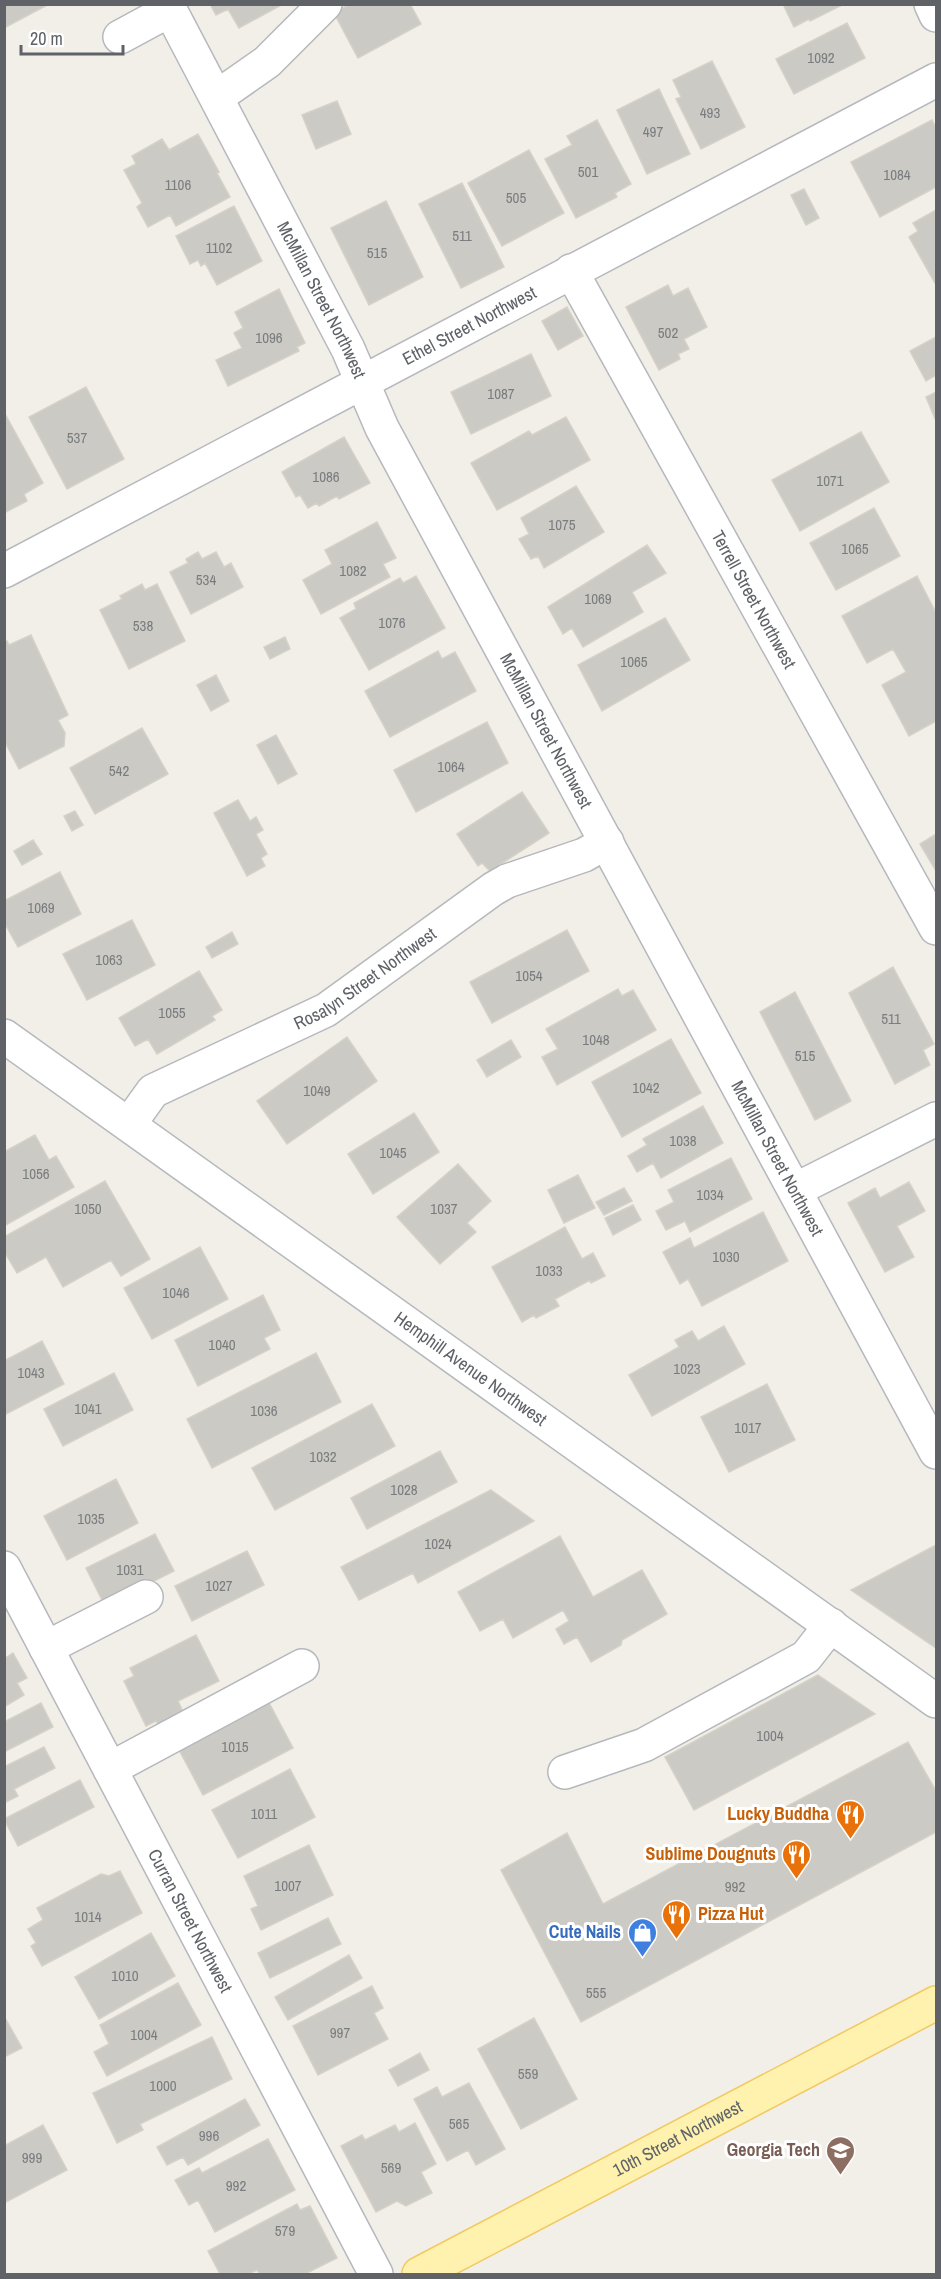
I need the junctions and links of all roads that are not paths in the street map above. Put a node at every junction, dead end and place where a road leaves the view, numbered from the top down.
1 (325, 4) edge
2 (931, 4) edge
3 (168, 7) edge
4 (936, 15) edge
5 (120, 37) dead end
6 (936, 80) edge
7 (217, 97) junction
8 (571, 271) junction
9 (362, 382) junction
10 (4, 571) edge
11 (607, 842) junction
12 (936, 927) edge
13 (4, 1036) edge
14 (936, 1119) edge
15 (130, 1123) junction
16 (795, 1190) junction
17 (936, 1452) edge
18 (4, 1568) edge
19 (146, 1597) dead end
20 (831, 1625) junction
21 (46, 1648) junction
22 (302, 1666) dead end
23 (936, 1701) edge
24 (110, 1769) junction
25 (565, 1772) dead end
26 (936, 2003) edge
27 (376, 2274) edge
28 (419, 2274) edge

1 - 7 street
2 - 4 street
3 - 5 street
3 - 7 street, McMillan Street Northwest
6 - 8 street, Ethel Street Northwest
7 - 9 street, McMillan Street Northwest
8 - 9 street, Ethel Street Northwest
8 - 12 street, Terrell Street Northwest
9 - 10 street, Ethel Street Northwest
9 - 11 street, McMillan Street Northwest
11 - 15 street, Rosalyn Street Northwest
11 - 16 street, McMillan Street Northwest
13 - 15 street, Hemphill Avenue Northwest
14 - 16 street
15 - 20 street, Hemphill Avenue Northwest
16 - 17 street, McMillan Street Northwest
18 - 21 street, Curran Street Northwest
19 - 21 street
20 - 23 street, Hemphill Avenue Northwest
20 - 25 street
21 - 24 street, Curran Street Northwest
22 - 24 street
24 - 27 street, Curran Street Northwest
26 - 28 main road, 10th Street Northwest

